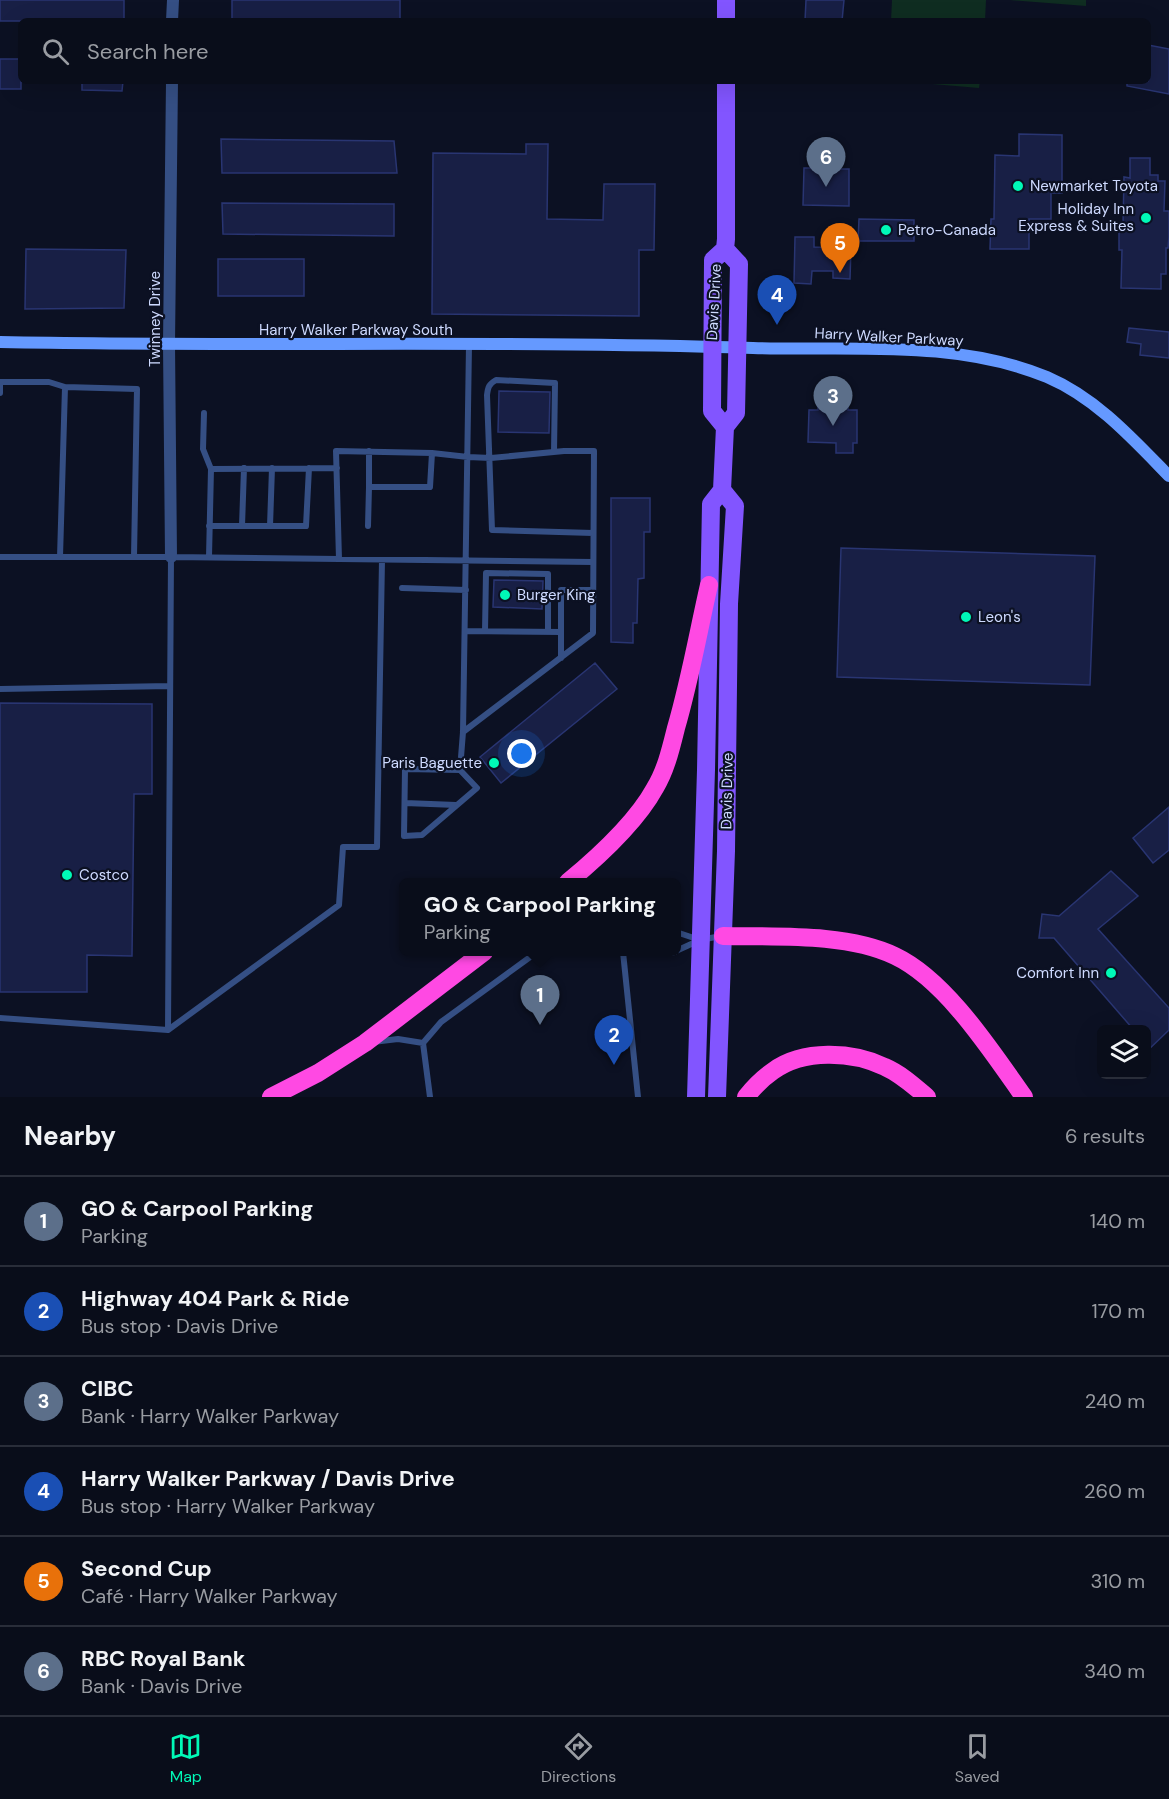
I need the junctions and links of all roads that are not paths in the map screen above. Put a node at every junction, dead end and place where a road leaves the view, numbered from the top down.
1 (173, 0) edge
2 (726, 0) edge
3 (172, 18) edge
4 (726, 18) edge
5 (172, 84) edge
6 (726, 84) edge
7 (725, 249) junction
8 (0, 342) edge
9 (169, 344) junction
10 (470, 345) junction
11 (712, 346) junction
12 (738, 347) junction
13 (65, 387) junction
14 (0, 393) edge
15 (204, 413) dead end
16 (725, 427) junction
17 (369, 451) junction
18 (554, 452) junction
19 (432, 453) junction
20 (468, 458) junction
21 (491, 458) junction
22 (244, 468) junction
23 (272, 468) junction
24 (309, 468) junction
25 (337, 468) junction
26 (211, 469) junction
27 (1169, 476) edge
28 (369, 487) junction
29 (722, 490) junction
30 (209, 526) junction
31 (242, 526) junction
32 (270, 526) junction
33 (368, 526) dead end
34 (593, 533) junction
35 (0, 557) edge
36 (60, 557) junction
37 (134, 557) junction
38 (171, 557) junction
39 (208, 557) junction
40 (339, 559) junction
41 (382, 560) junction
42 (466, 561) junction
43 (593, 562) junction
44 (709, 585) junction
45 (402, 588) dead end
46 (466, 590) junction
47 (592, 590) junction
48 (465, 631) junction
49 (485, 631) junction
50 (548, 632) junction
51 (561, 632) junction
52 (561, 658) junction
53 (170, 686) junction
54 (0, 689) edge
55 (463, 732) junction
56 (460, 770) junction
57 (405, 803) junction
58 (457, 805) junction
59 (573, 878) edge
60 (681, 934) edge
61 (723, 936) junction
62 (700, 940) junction
63 (681, 949) edge
64 (477, 956) edge
65 (530, 956) edge
66 (624, 956) edge
67 (0, 1018) edge
68 (168, 1030) junction
69 (365, 1042) junction
70 (423, 1043) junction
71 (271, 1097) edge
72 (430, 1097) edge
73 (638, 1097) edge
74 (696, 1097) edge
75 (717, 1097) edge
76 (746, 1097) edge
77 (927, 1097) edge
78 (1024, 1097) edge

1 - 3 street
2 - 4 main road
5 - 9 street, Twinney Drive
6 - 7 main road, Davis Drive
7 - 11 main road, Davis Drive
7 - 12 main road, Davis Drive
8 - 9 street, Harry Walker Parkway South
9 - 10 street, Harry Walker Parkway South
9 - 38 street, Twinney Drive
10 - 11 street, Harry Walker Parkway South
10 - 20 lane
11 - 12 street, Harry Walker Parkway
11 - 16 main road, Davis Drive
12 - 16 main road, Davis Drive
12 - 27 street, Harry Walker Parkway
13 - 14 lane
13 - 36 lane
13 - 37 lane
15 - 26 lane
16 - 29 main road, Davis Drive
17 - 19 lane
17 - 25 lane
17 - 28 lane
18 - 21 lane
18 - 21 lane
18 - 34 lane
19 - 20 lane
19 - 28 lane
20 - 21 lane
20 - 42 lane
21 - 34 lane
22 - 23 lane
22 - 26 lane
22 - 31 lane
23 - 24 lane
23 - 32 lane
24 - 25 lane
24 - 32 lane
25 - 40 lane
26 - 30 lane
28 - 33 lane
29 - 44 main road, Davis Drive
29 - 61 main road, Davis Drive
30 - 31 lane
30 - 39 lane
31 - 32 lane
34 - 43 lane
35 - 36 lane
36 - 37 lane
37 - 38 lane
38 - 39 lane
38 - 53 lane
39 - 40 lane
40 - 41 lane
41 - 42 lane
41 - 68 lane
42 - 43 lane
42 - 46 lane
43 - 47 lane
44 - 59 highway
44 - 62 main road, Davis Drive
45 - 46 lane
46 - 48 lane
47 - 51 lane
47 - 52 lane
48 - 49 lane
48 - 55 lane
49 - 50 lane
49 - 50 lane
50 - 51 lane
51 - 52 lane
52 - 55 lane
53 - 54 lane
53 - 68 lane
55 - 56 lane
56 - 57 lane
56 - 58 lane
57 - 58 lane
57 - 58 lane
60 - 62 lane
61 - 62 lane
61 - 75 main road, Davis Drive
61 - 78 highway
62 - 63 lane
62 - 74 main road, Davis Drive
64 - 69 highway
65 - 70 lane
66 - 73 lane
67 - 68 lane
69 - 70 lane
69 - 71 highway
70 - 72 lane
76 - 77 highway

